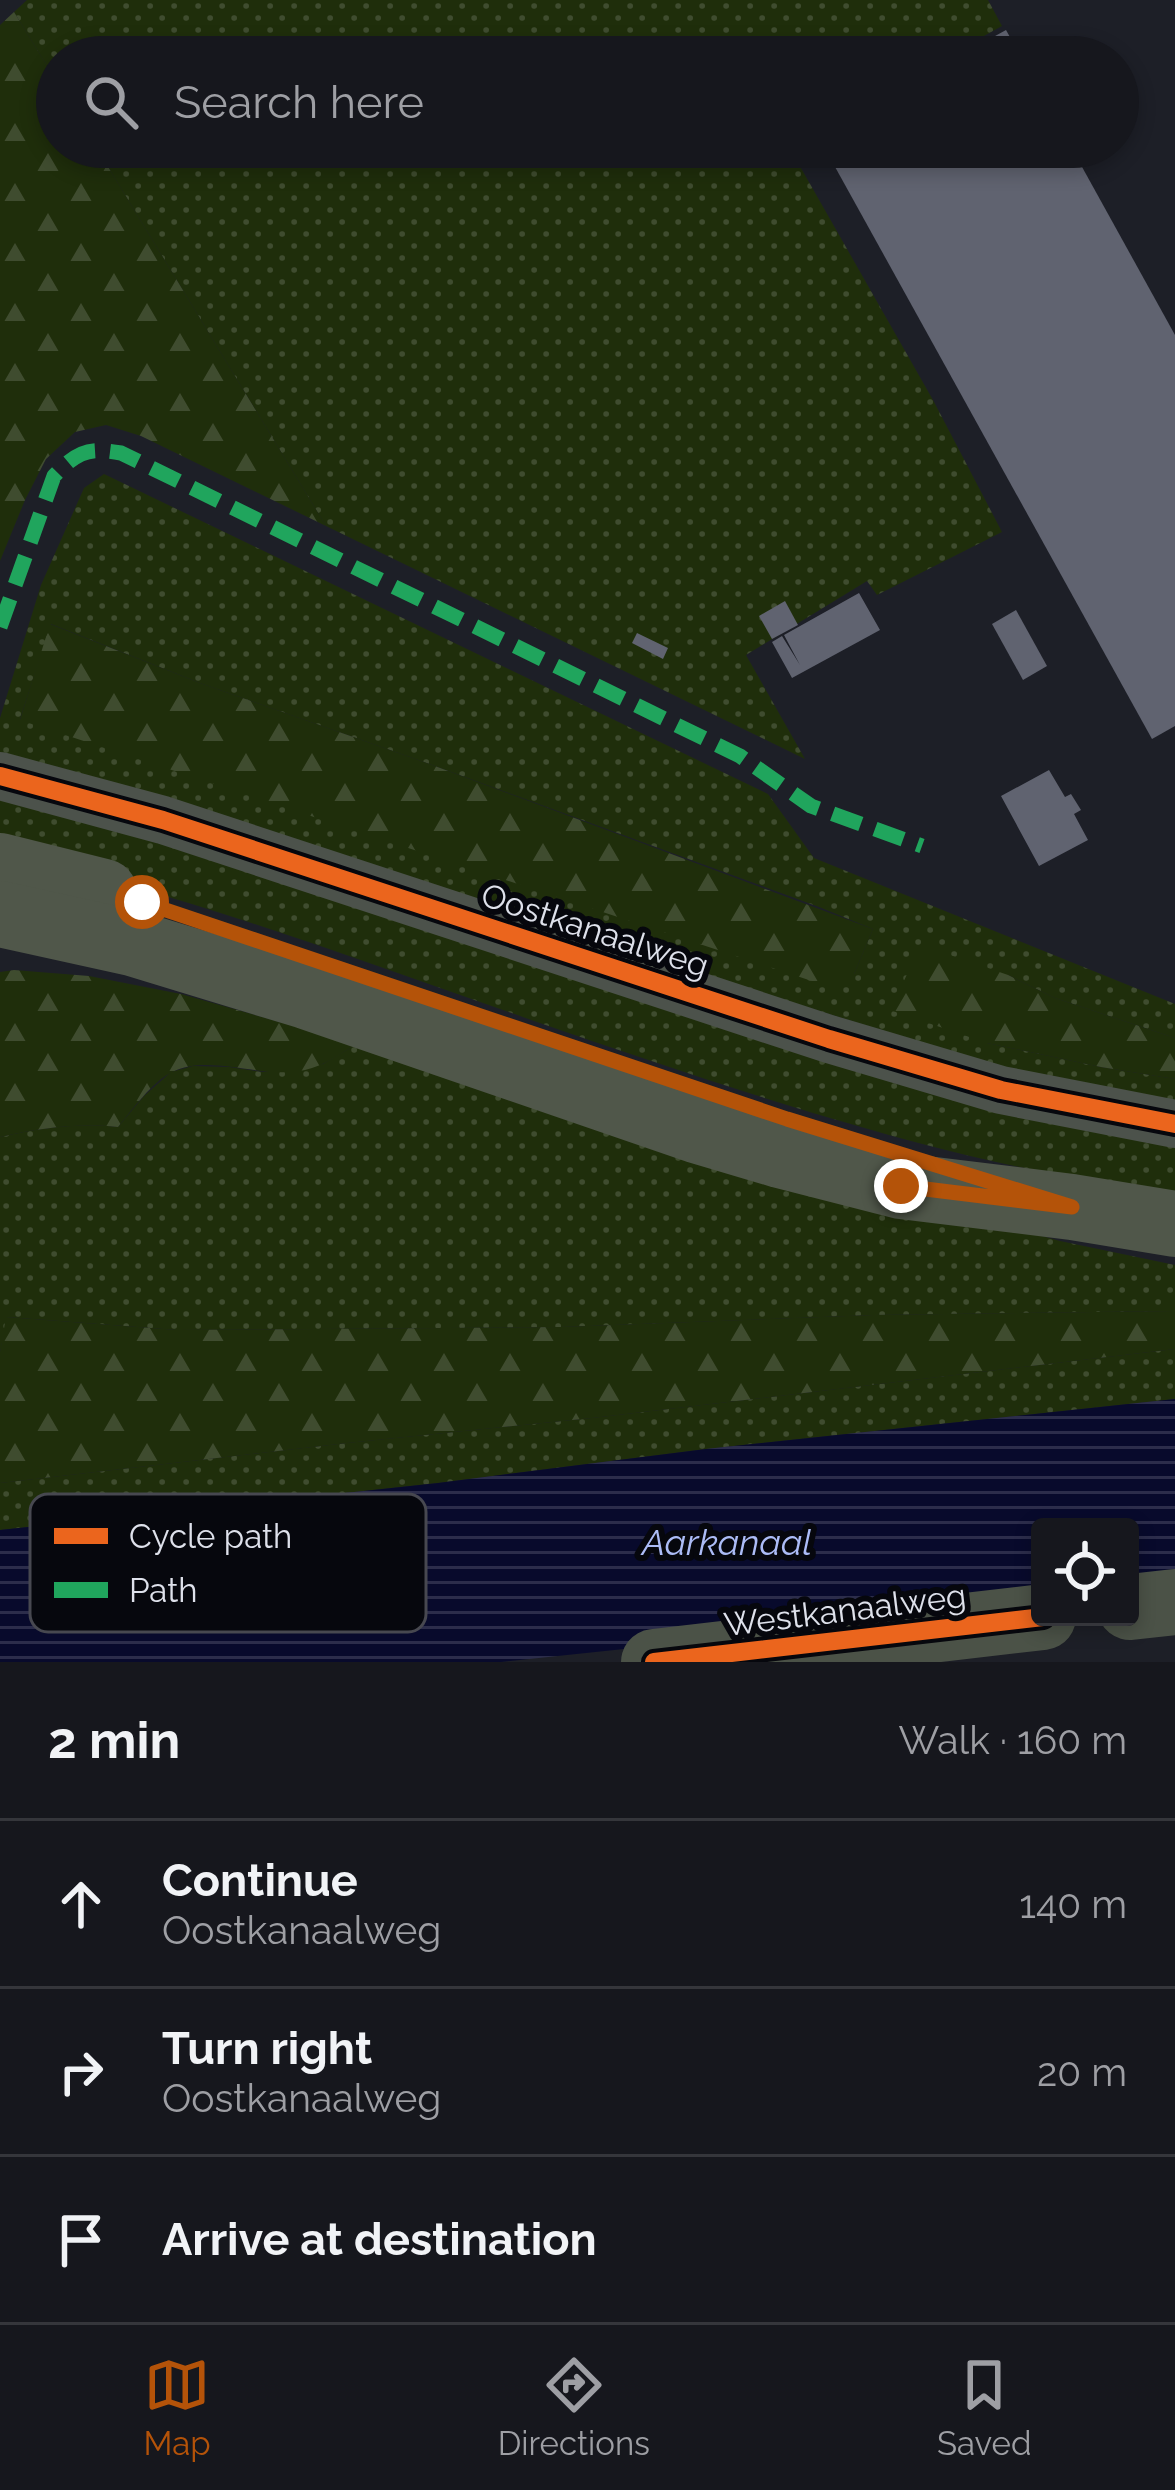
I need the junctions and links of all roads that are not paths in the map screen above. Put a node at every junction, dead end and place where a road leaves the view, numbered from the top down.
1 (0, 776) edge
2 (0, 866) edge
3 (0, 914) edge
4 (0, 953) edge
5 (306, 996) junction
6 (1175, 1124) edge
7 (1072, 1207) junction
8 (1175, 1224) edge
9 (1175, 1602) edge
10 (1139, 1606) edge
11 (1031, 1618) edge
12 (654, 1662) edge

1 - 6 street, Oostkanaalweg
2 - 7 main road
3 - 5 main road
4 - 5 main road
5 - 7 main road
7 - 8 main road
9 - 10 street
11 - 12 street, Westkanaalweg

